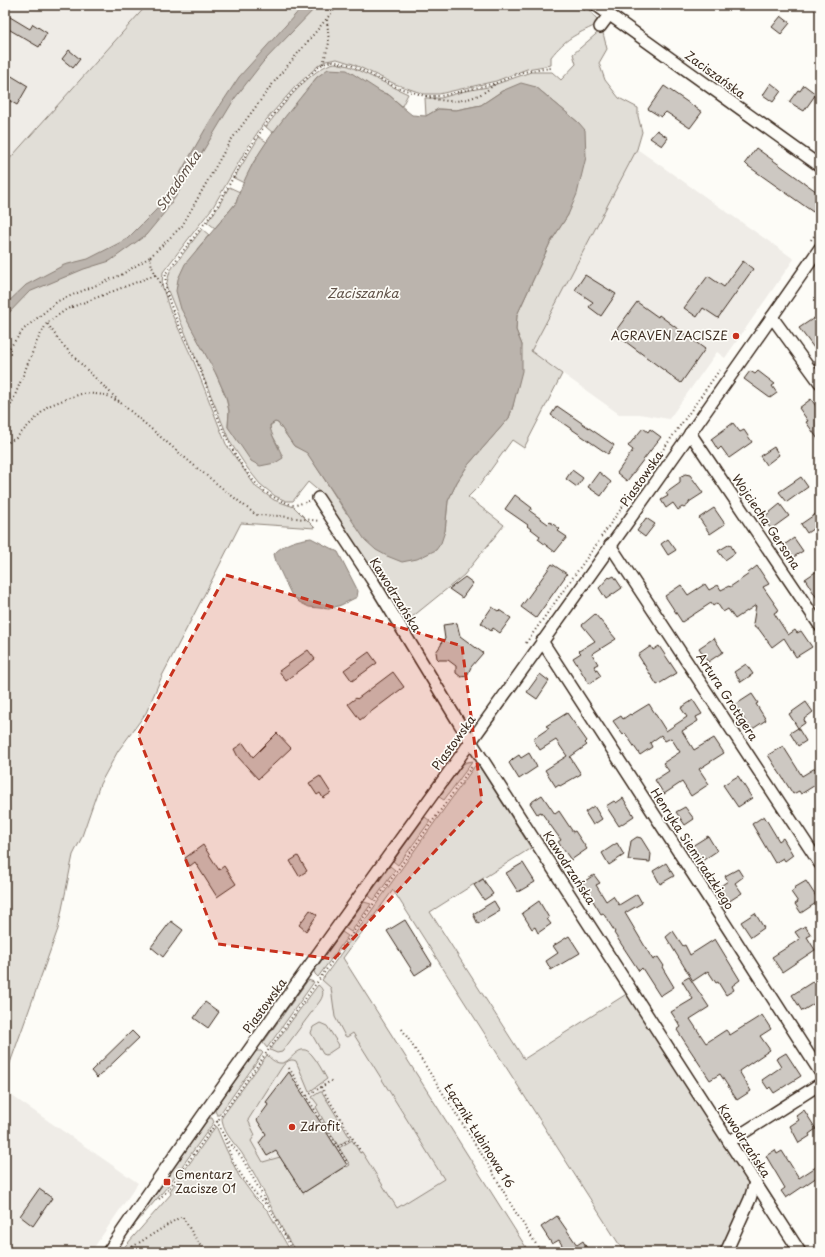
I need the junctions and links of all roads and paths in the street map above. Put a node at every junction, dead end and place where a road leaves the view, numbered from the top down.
1 (338, 5) edge
2 (596, 5) edge
3 (609, 15) junction
4 (327, 18) junction
5 (600, 27) dead end
6 (323, 64) junction
7 (551, 68) dead end
8 (496, 82) junction
9 (425, 96) junction
10 (820, 166) edge
11 (820, 228) edge
12 (811, 241) dead end
13 (820, 248) edge
14 (150, 257) junction
15 (155, 275) junction
16 (169, 301) junction
17 (772, 317) junction
18 (47, 323) junction
19 (5, 354) edge
20 (725, 362) dead end
21 (820, 383) edge
22 (122, 404) junction
23 (5, 420) edge
24 (690, 433) junction
25 (5, 444) edge
26 (318, 498) joint
27 (334, 523) junction
28 (610, 545) junction
29 (820, 626) edge
30 (542, 641) junction
31 (524, 646) dead end
32 (471, 740) junction
33 (480, 754) junction
34 (820, 864) edge
35 (402, 1029) dead end
36 (289, 1068) dead end
37 (820, 1072) edge
38 (334, 1079) dead end
39 (820, 1084) edge
40 (321, 1087) junction
41 (307, 1096) junction
42 (209, 1106) junction
43 (224, 1134) junction
44 (352, 1138) junction
45 (729, 1142) junction
46 (338, 1147) junction
47 (361, 1152) dead end
48 (349, 1165) dead end
49 (756, 1182) junction
50 (158, 1201) dead end
51 (268, 1206) junction
52 (126, 1245) dead end
53 (128, 1249) junction
54 (108, 1252) edge
55 (130, 1252) edge
56 (204, 1252) edge
57 (294, 1252) edge
58 (541, 1252) edge
59 (726, 1252) edge
60 (800, 1252) edge

1 - 4 path
2 - 3 street, Zaciszańska
3 - 5 street
3 - 10 street, Zaciszańska
4 - 6 path
4 - 14 path
6 - 9 path
6 - 16 path
7 - 8 path
8 - 9 path
8 - 9 path
11 - 12 path
13 - 17 street, Piastowska
14 - 15 path
14 - 19 path
15 - 16 path
15 - 18 path
16 - 26 path
17 - 21 street
17 - 24 street, Piastowska
18 - 22 path
18 - 23 path
20 - 31 path
22 - 25 path
22 - 27 path
24 - 28 street, Piastowska
24 - 29 street, Wojciecha Gersona
26 - 27 street, Kawodrzańska
27 - 32 street, Kawodrzańska
28 - 30 street, Piastowska
28 - 34 street, Artura Grottgera
30 - 32 street, Piastowska
30 - 37 street, Henryka Siemiradzkiego
32 - 33 street, Kawodrzańska
32 - 42 street, Piastowska
33 - 45 street, Kawodrzańska
33 - 50 path
35 - 58 path, Łącznik Łubinowa 16
36 - 41 path
38 - 40 path
39 - 45 street
40 - 41 path
40 - 44 path
41 - 46 path
42 - 43 path
42 - 54 street, Piastowska
43 - 51 path
43 - 51 path
44 - 46 path
44 - 47 path
45 - 49 street, Kawodrzańska
46 - 48 path
49 - 59 street
49 - 60 street, Kawodrzańska
51 - 57 path
52 - 53 path
53 - 55 path
53 - 56 path

